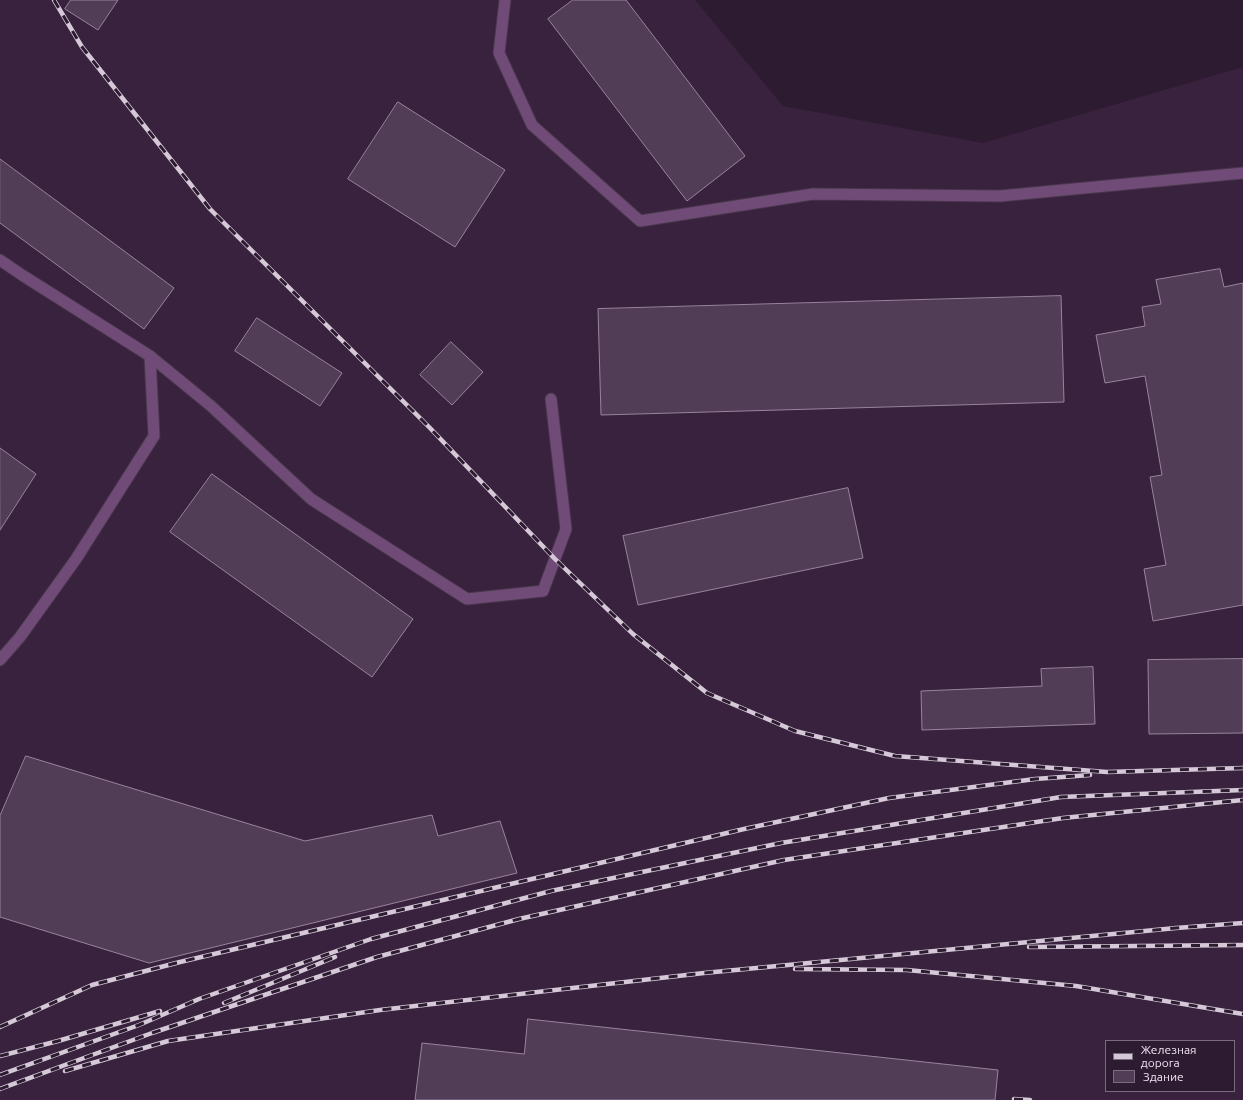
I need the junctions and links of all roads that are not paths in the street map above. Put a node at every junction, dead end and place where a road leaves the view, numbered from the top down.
1 (505, 0) edge
2 (1243, 173) edge
3 (0, 260) edge
4 (150, 356) junction
5 (551, 399) dead end
6 (0, 660) edge

1 - 2 lane
3 - 4 lane
4 - 5 lane
4 - 6 lane

